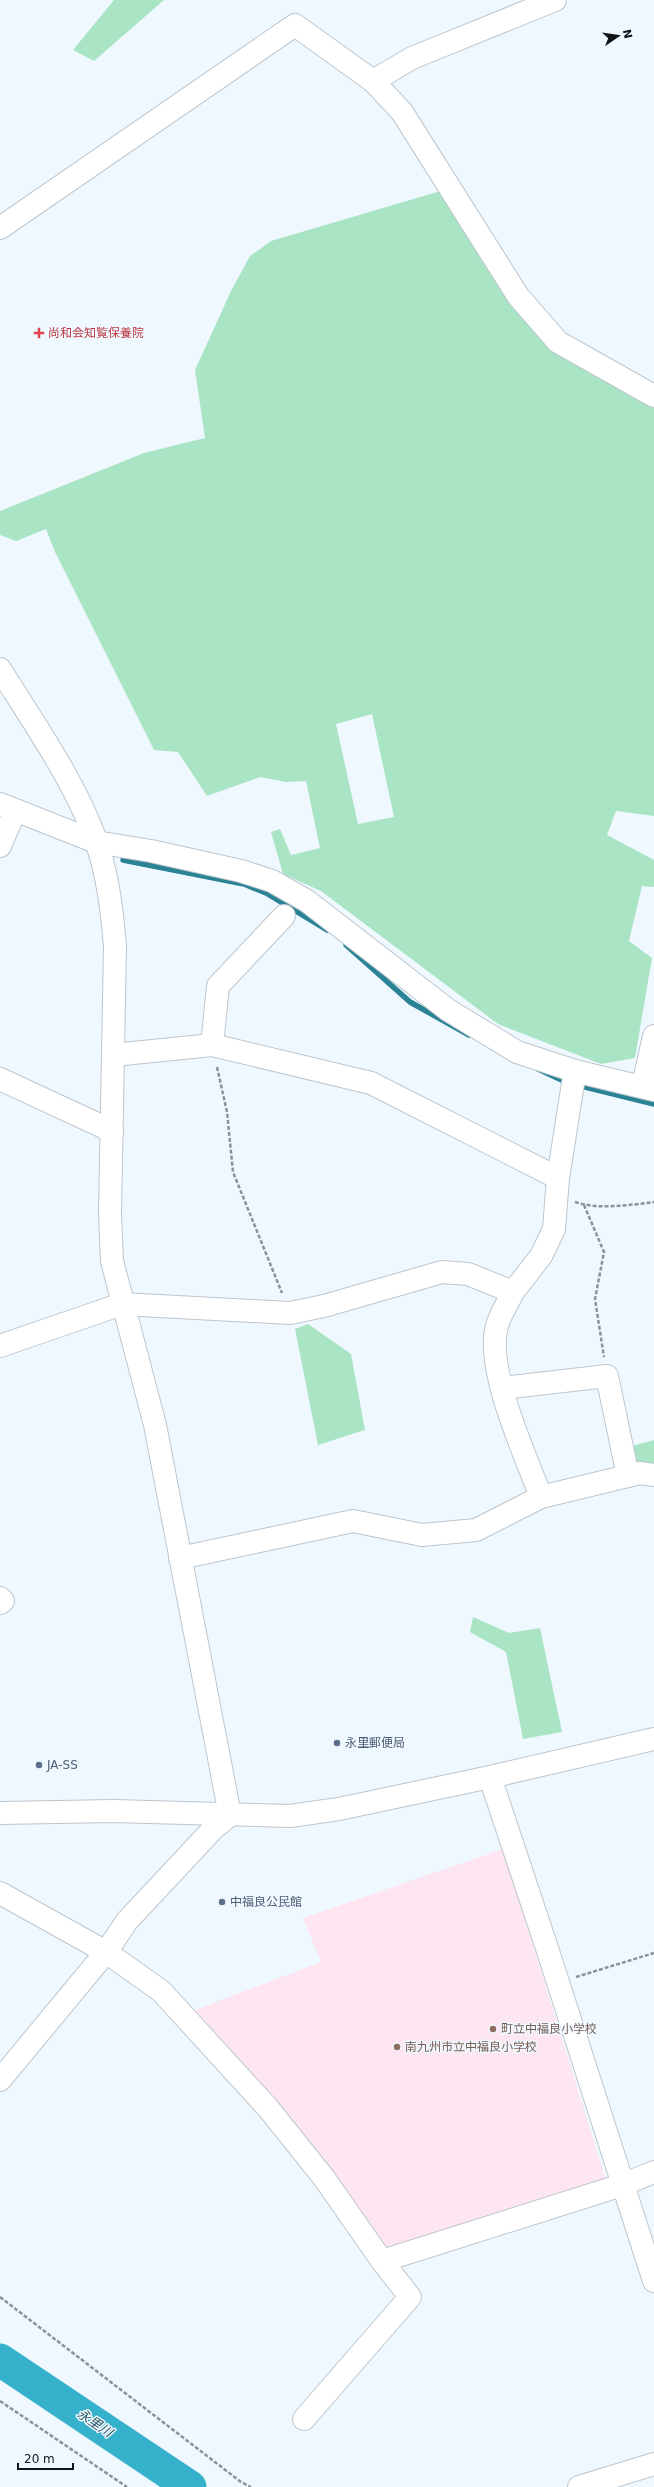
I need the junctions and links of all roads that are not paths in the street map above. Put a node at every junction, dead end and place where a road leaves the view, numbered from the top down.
1 (555, 0) edge
2 (373, 81) junction
3 (0, 228) edge
4 (654, 396) edge
5 (0, 669) edge
6 (8, 807) edge
7 (96, 842) junction
8 (0, 846) edge
9 (284, 916) dead end
10 (654, 1036) edge
11 (212, 1045) junction
12 (113, 1055) junction
13 (0, 1079) edge
14 (573, 1081) junction
15 (649, 1088) edge
16 (112, 1130) junction
17 (558, 1187) junction
18 (513, 1292) junction
19 (122, 1304) junction
20 (0, 1346) edge
21 (502, 1388) junction
22 (654, 1475) edge
23 (628, 1476) junction
24 (540, 1497) junction
25 (180, 1558) junction
26 (0, 1598) edge
27 (0, 1603) edge
28 (654, 1739) edge
29 (490, 1777) junction
30 (0, 1813) edge
31 (230, 1815) junction
32 (0, 1892) edge
33 (106, 1952) junction
34 (0, 2080) edge
35 (654, 2172) edge
36 (622, 2185) junction
37 (382, 2261) junction
38 (654, 2281) edge
39 (304, 2418) dead end
40 (654, 2464) edge
41 (579, 2487) edge

1 - 2 street
2 - 3 street
2 - 4 street
5 - 7 street
6 - 7 street
6 - 8 street
7 - 12 street
7 - 14 street
9 - 11 street
10 - 15 street
11 - 12 street
11 - 17 street
12 - 16 street
13 - 16 street
14 - 15 street
14 - 17 street
16 - 19 street
17 - 18 street
18 - 19 street
18 - 21 street
19 - 20 street
19 - 25 street
21 - 23 street
21 - 24 street
22 - 23 street
23 - 24 street
24 - 25 street
25 - 31 street
26 - 27 street
28 - 29 street
29 - 31 street
29 - 36 street
30 - 31 street
31 - 33 street
32 - 33 street
33 - 34 street
33 - 37 street
35 - 36 street
36 - 37 street
36 - 38 street
37 - 39 street
40 - 41 street

